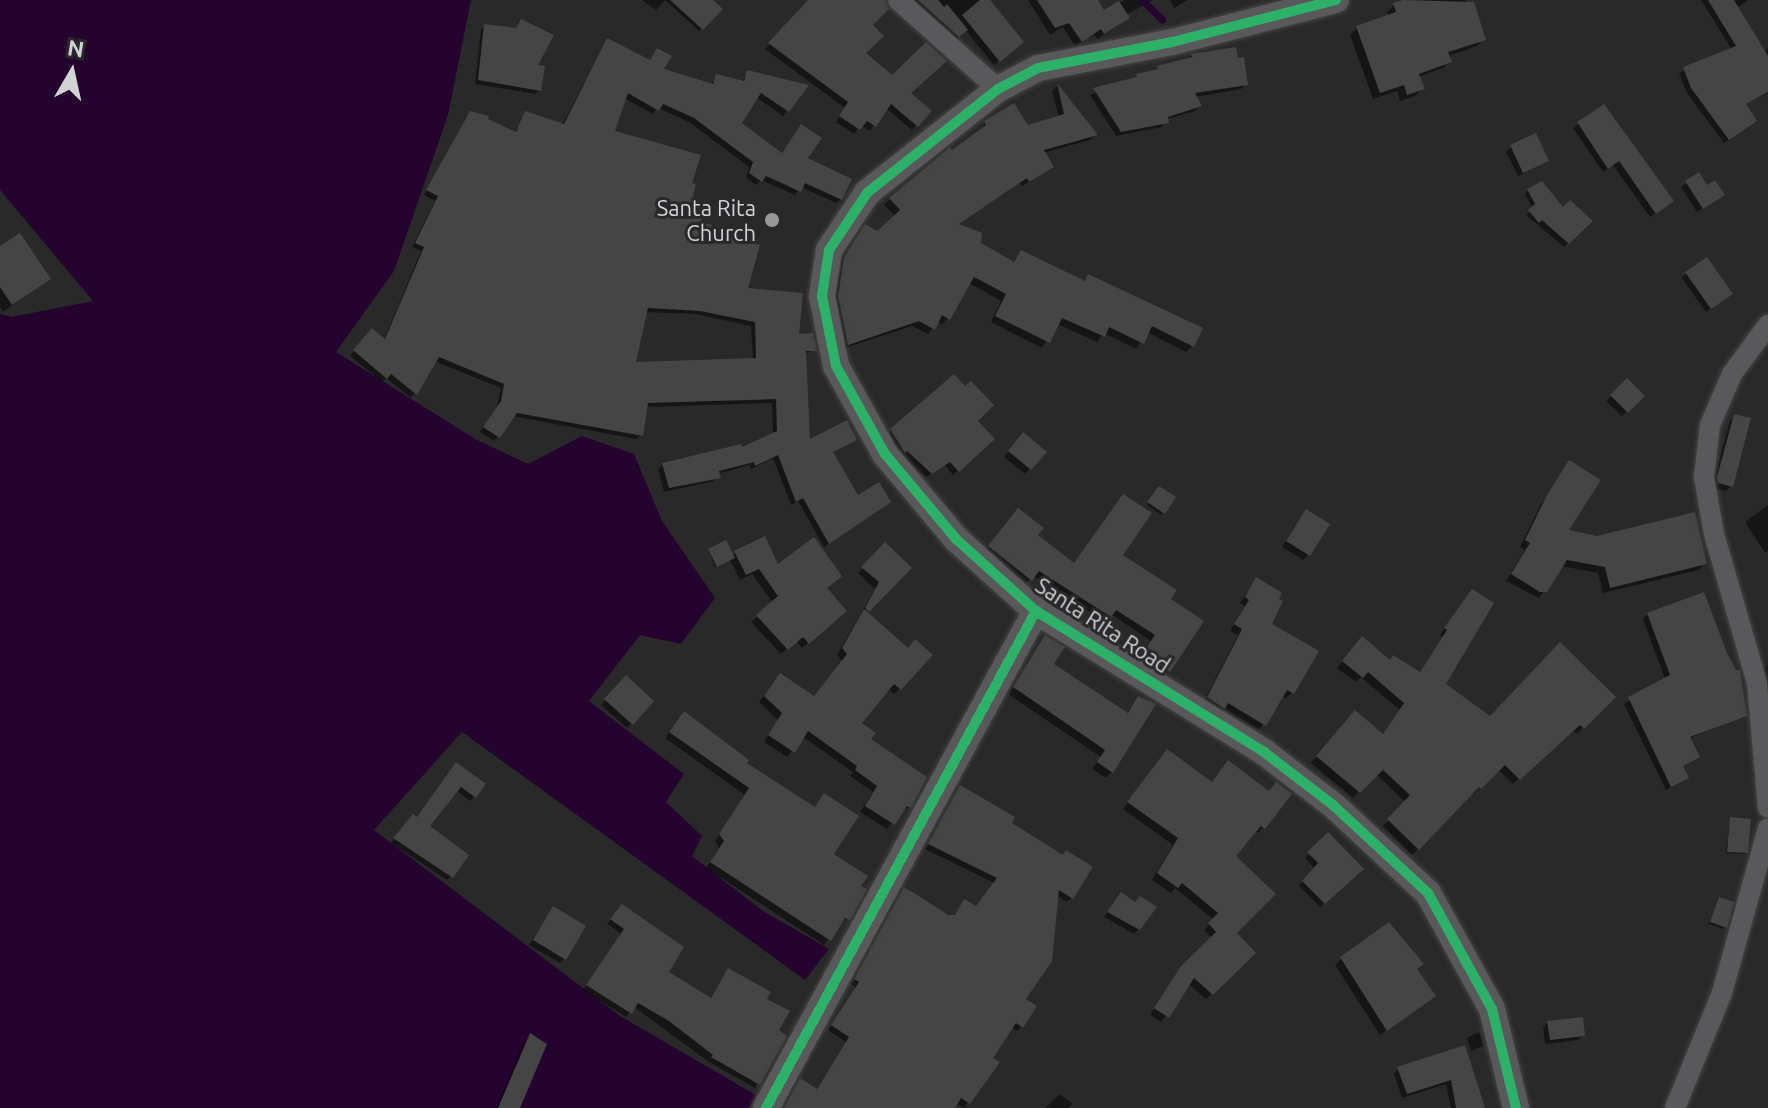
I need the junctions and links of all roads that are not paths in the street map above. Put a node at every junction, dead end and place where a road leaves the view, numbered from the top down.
1 (898, 0) edge
2 (1336, 0) edge
3 (998, 89) junction
4 (1768, 325) edge
5 (1036, 611) junction
6 (1768, 808) edge
7 (1768, 828) edge
8 (766, 1108) edge
9 (1516, 1108) edge
10 (1675, 1108) edge

1 - 3 street
2 - 3 street, Santa Rita Road
3 - 5 street, Santa Rita Road
4 - 6 street
5 - 8 street
5 - 9 street, Santa Rita Road
7 - 10 street

